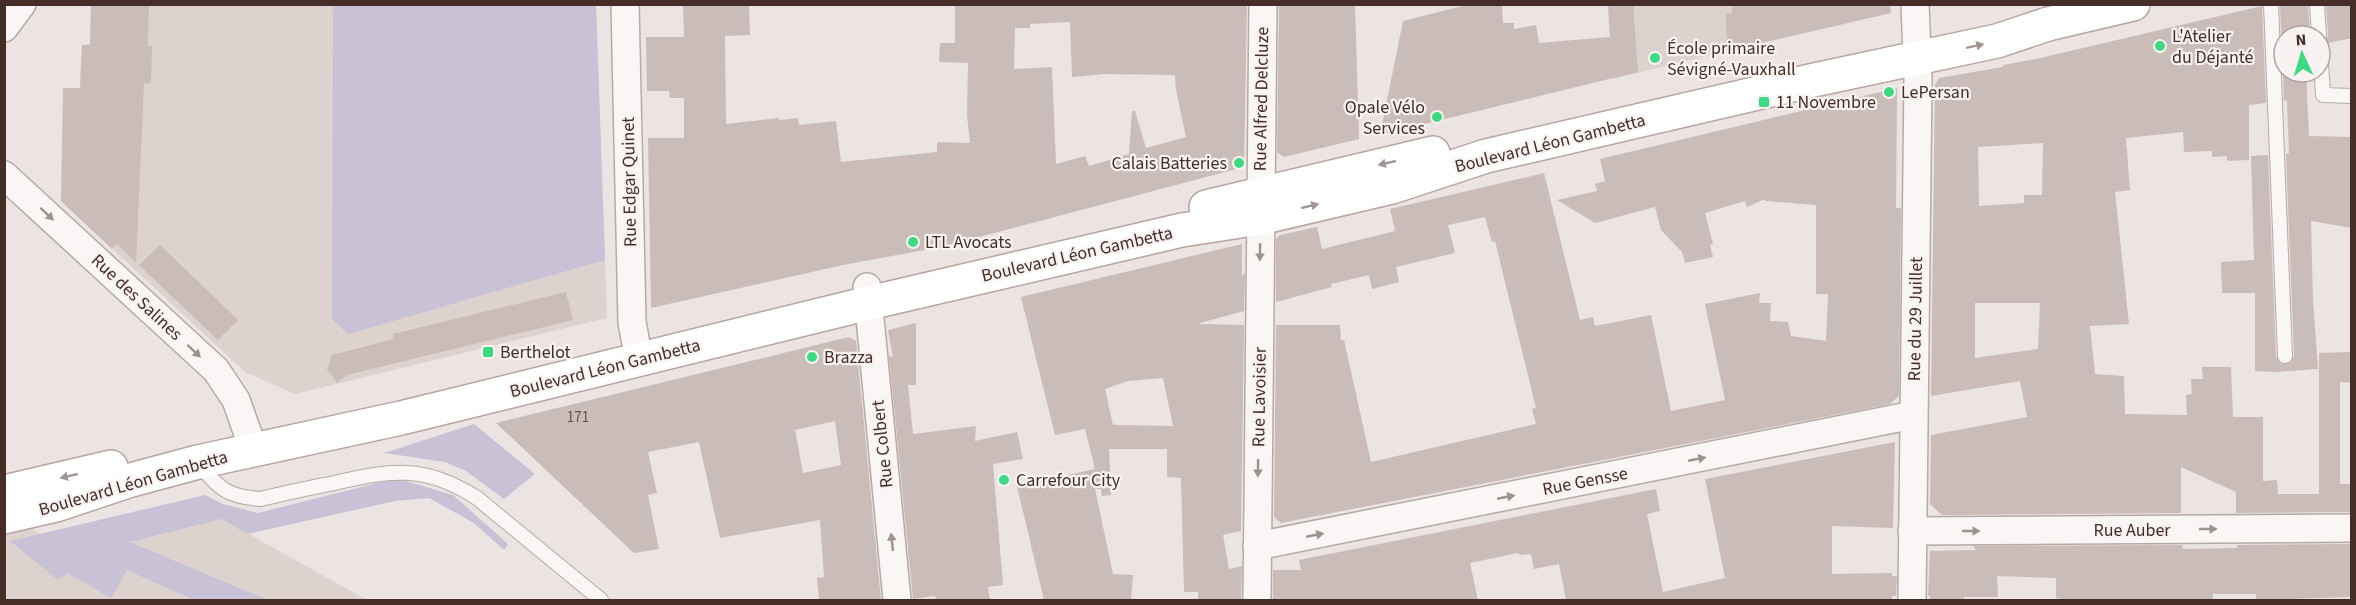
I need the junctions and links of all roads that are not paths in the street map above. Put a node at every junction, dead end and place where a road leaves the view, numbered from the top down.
1 (22, 4) edge
2 (625, 4) edge
3 (1263, 4) edge
4 (1915, 4) edge
5 (2057, 4) edge
6 (2133, 4) edge
7 (2271, 4) edge
8 (2317, 4) edge
9 (2318, 24) edge
10 (4, 28) edge
11 (1917, 48) junction
12 (2322, 84) edge
13 (2352, 96) edge
14 (4, 175) edge
15 (1260, 206) junction
16 (868, 295) junction
17 (637, 351) junction
18 (2285, 356) dead end
19 (1913, 415) junction
20 (248, 434) junction
21 (198, 462) junction
22 (11, 503) edge
23 (2352, 528) edge
24 (1912, 531) junction
25 (1257, 546) junction
26 (601, 600) edge
27 (897, 600) edge
28 (1257, 600) edge
29 (1912, 600) edge

1 - 10 street
2 - 17 street, Rue Edgar Quinet
3 - 15 street, Rue Alfred Delcluze
4 - 11 street, Rue du 29 Juillet
5 - 11 main road, Boulevard Léon Gambetta
11 -> 6 main road, Boulevard Léon Gambetta
7 - 18 lane
8 - 9 lane
11 - 15 main road, Boulevard Léon Gambetta
11 - 19 street, Rue du 29 Juillet
12 - 13 lane
14 -> 20 street, Rue des Salines
15 - 16 main road, Boulevard Léon Gambetta
15 -> 25 street, Rue Lavoisier
16 - 17 main road, Boulevard Léon Gambetta
27 -> 16 street, Rue Colbert
17 - 20 main road, Boulevard Léon Gambetta
17 - 21 main road, Boulevard Léon Gambetta
19 - 24 street, Rue du 29 Juillet
25 -> 19 street, Rue Gensse
20 -> 22 main road, Boulevard Léon Gambetta
21 - 22 main road, Boulevard Léon Gambetta
21 - 26 lane
24 -> 23 street, Rue Auber
24 - 29 street, Rue du 29 Juillet
25 - 28 street, Rue Lavoisier

